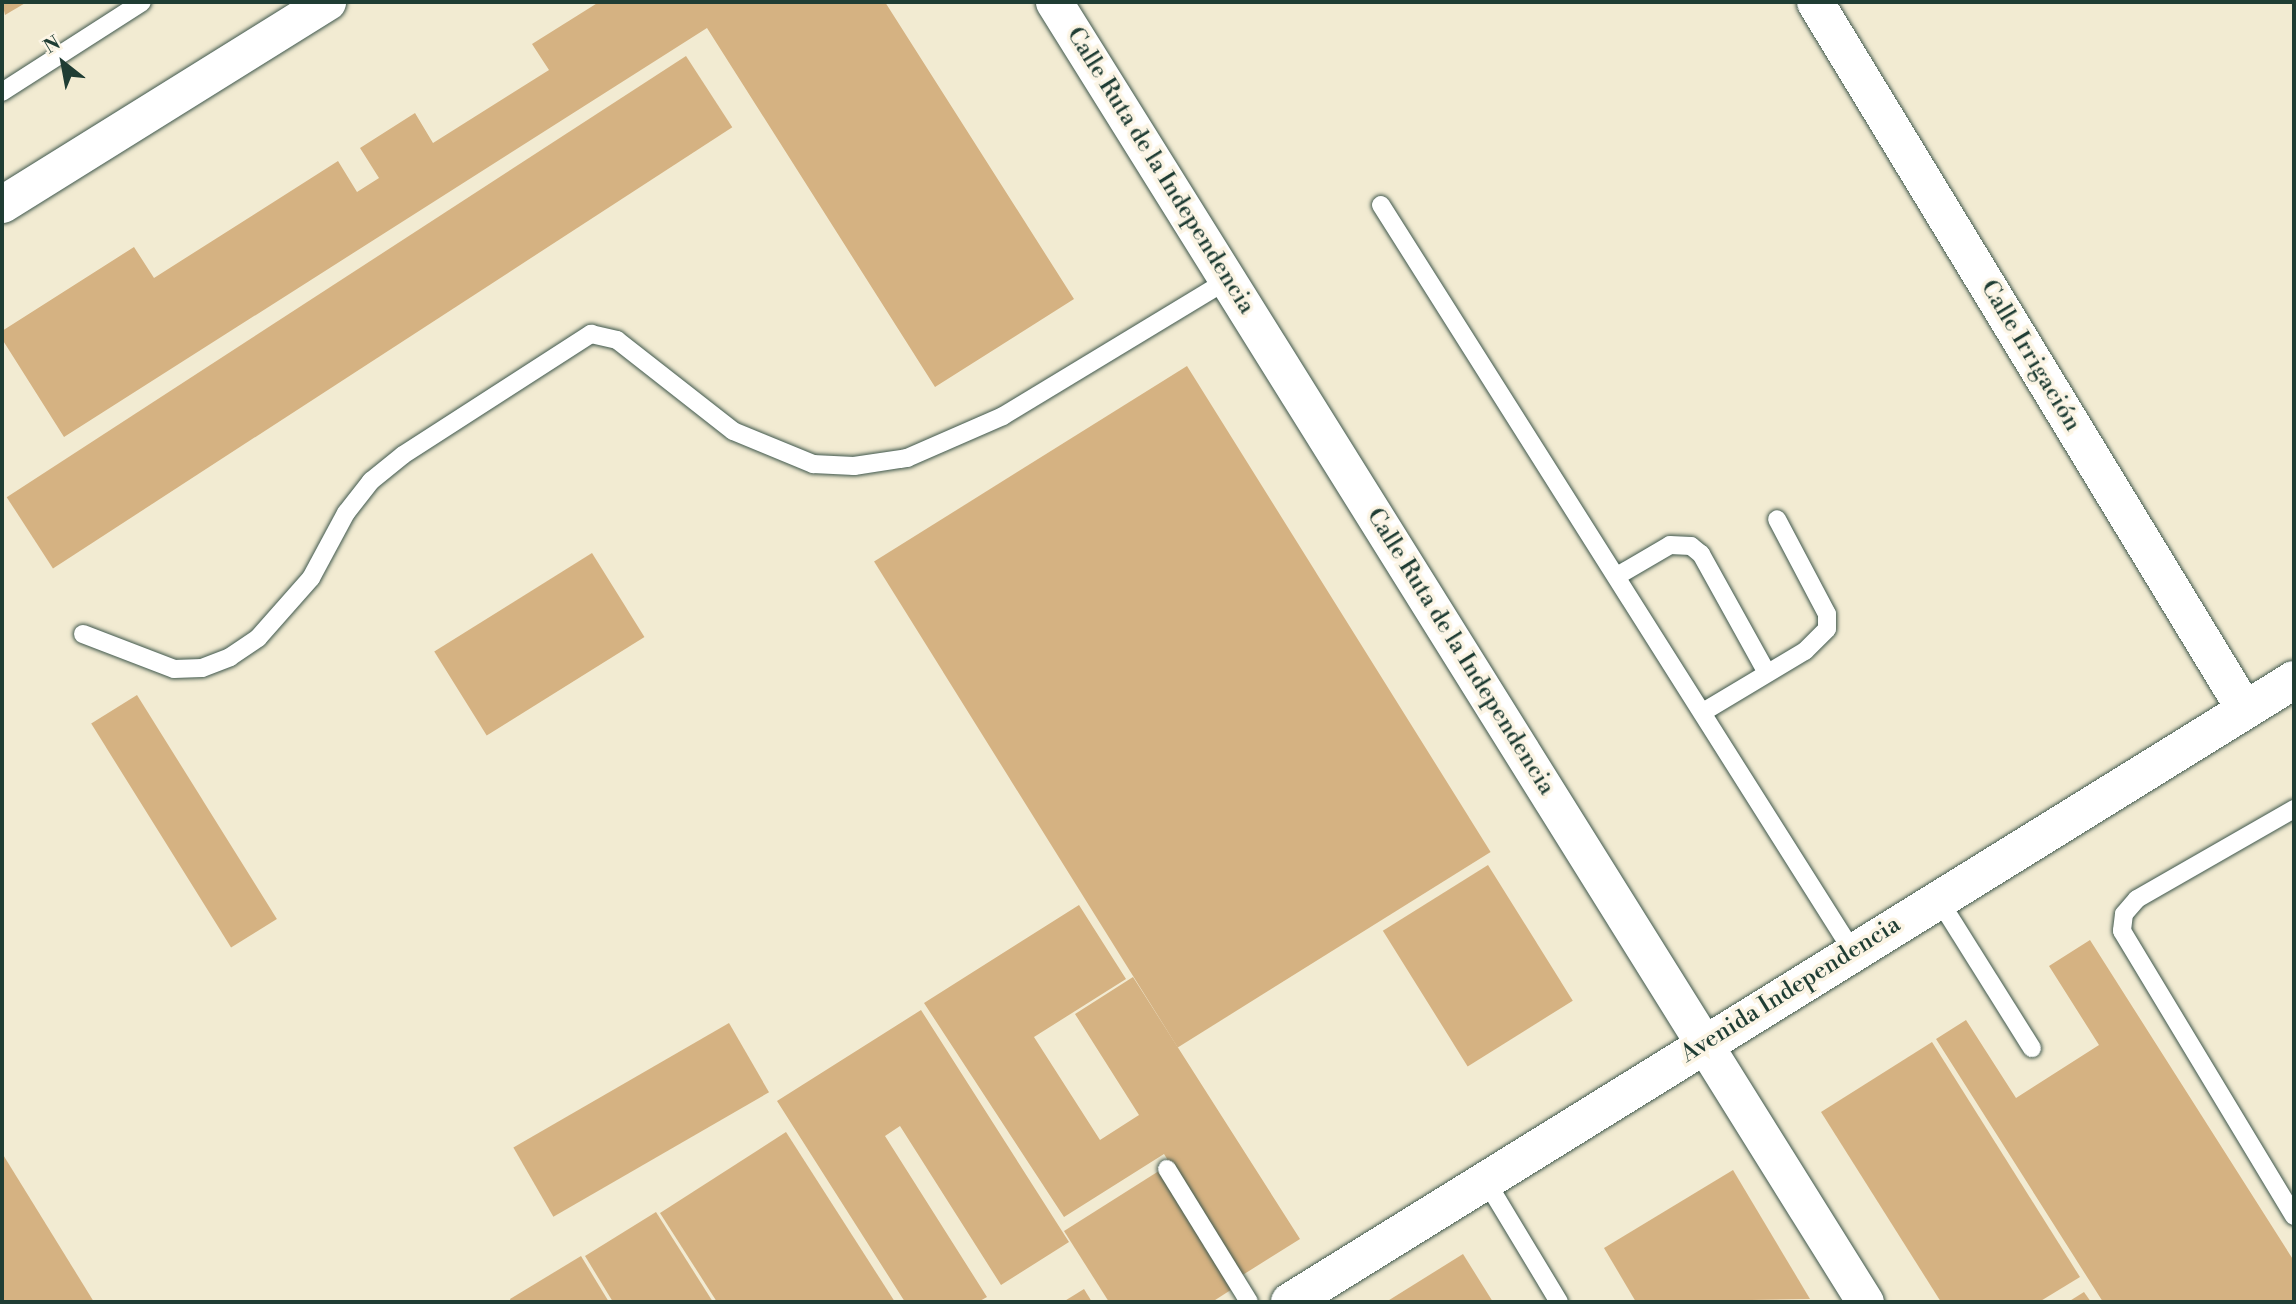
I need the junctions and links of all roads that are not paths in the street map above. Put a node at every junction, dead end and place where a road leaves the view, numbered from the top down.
1 (142, 2) edge
2 (327, 2) edge
3 (1055, 2) edge
4 (1815, 2) edge
5 (2, 92) edge
6 (2, 204) edge
7 (1381, 205) dead end
8 (1228, 280) junction
9 (1777, 519) dead end
10 (1617, 576) junction
11 (83, 634) dead end
12 (1768, 673) junction
13 (2294, 680) edge
14 (2245, 710) junction
15 (1703, 712) junction
16 (2294, 809) edge
17 (1939, 900) junction
18 (1853, 952) junction
19 (1704, 1044) junction
20 (2032, 1048) dead end
21 (1167, 1169) dead end
22 (1486, 1181) junction
23 (2294, 1216) edge
24 (1249, 1302) edge
25 (1290, 1302) edge
26 (1559, 1302) edge
27 (1865, 1302) edge

1 - 5 lane
2 - 6 street
3 - 8 street, Calle Ruta de la Independencia
4 - 14 street, Calle Irrigación
7 - 10 lane
8 - 11 lane
8 - 19 street, Calle Ruta de la Independencia
9 - 12 lane
10 - 12 lane
10 - 15 lane
12 - 15 lane
13 - 14 main road, Avenida Independencia
14 - 17 main road, Avenida Independencia
15 - 18 lane
16 - 23 lane
17 - 18 main road, Avenida Independencia
17 - 20 lane
18 - 19 main road, Avenida Independencia
19 - 22 main road, Avenida Independencia
19 - 27 street, Calle Ruta de la Independencia
21 - 24 lane
22 - 25 main road, Avenida Independencia
22 - 26 lane

